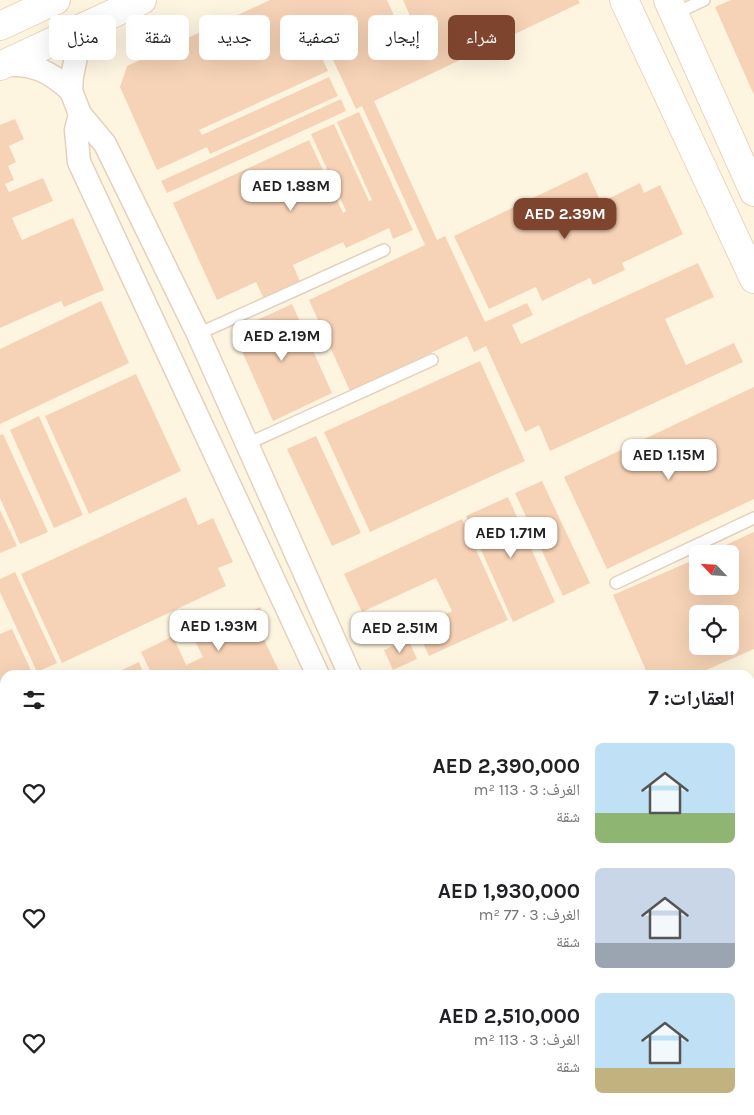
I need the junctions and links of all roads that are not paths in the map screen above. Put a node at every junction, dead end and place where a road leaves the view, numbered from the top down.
1 (56, 0) edge
2 (142, 0) edge
3 (624, 0) edge
4 (704, 0) edge
5 (671, 7) edge
6 (108, 15) edge
7 (0, 26) edge
8 (49, 43) edge
9 (75, 60) edge
10 (0, 66) edge
11 (71, 91) junction
12 (80, 114) junction
13 (748, 161) edge
14 (754, 192) edge
15 (384, 250) dead end
16 (754, 279) edge
17 (198, 334) junction
18 (432, 360) dead end
19 (247, 444) junction
20 (754, 518) edge
21 (616, 583) dead end
22 (316, 670) edge
23 (348, 670) edge

1 - 7 main road
2 - 6 main road
3 - 16 main road
4 - 5 lane
5 - 13 main road
8 - 10 main road
9 - 11 street
10 - 11 street
11 - 12 street
12 - 17 street
12 - 22 street
13 - 14 main road
15 - 17 lane
17 - 19 street
18 - 19 lane
19 - 23 street
20 - 21 lane

